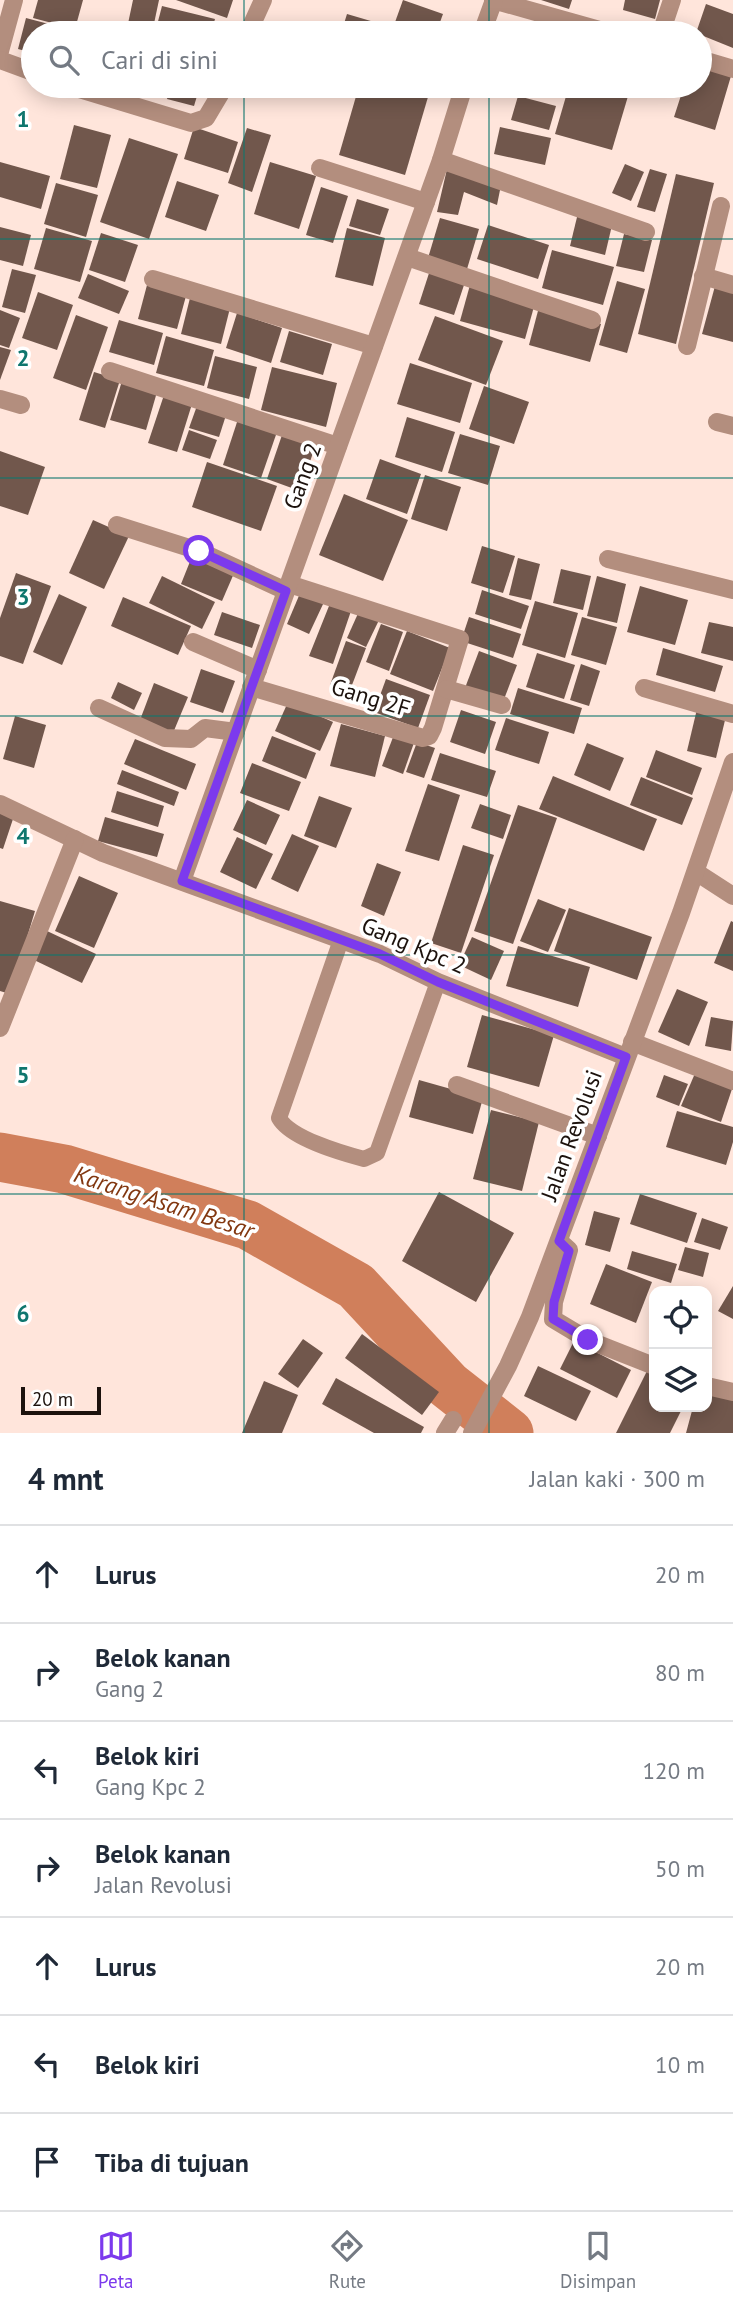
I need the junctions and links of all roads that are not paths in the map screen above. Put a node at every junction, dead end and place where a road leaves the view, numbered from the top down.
1 (14, 0) edge
2 (263, 0) edge
3 (493, 0) edge
4 (672, 0) edge
5 (253, 21) edge
6 (486, 21) edge
7 (567, 21) edge
8 (665, 21) edge
9 (0, 51) edge
10 (0, 60) edge
11 (712, 63) edge
12 (21, 68) edge
13 (733, 69) edge
14 (109, 98) edge
15 (218, 98) edge
16 (460, 98) edge
17 (442, 160) junction
18 (320, 168) dead end
19 (426, 202) junction
20 (720, 206) dead end
21 (646, 232) dead end
22 (407, 257) junction
23 (703, 276) junction
24 (153, 279) dead end
25 (733, 285) edge
26 (592, 320) dead end
27 (374, 346) junction
28 (687, 346) dead end
29 (110, 372) dead end
30 (0, 399) edge
31 (21, 405) dead end
32 (338, 446) junction
33 (117, 525) dead end
34 (608, 559) dead end
35 (288, 587) junction
36 (733, 590) edge
37 (193, 642) dead end
38 (258, 670) junction
39 (251, 687) junction
40 (644, 688) dead end
41 (446, 689) junction
42 (502, 705) dead end
43 (99, 708) dead end
44 (733, 714) edge
45 (236, 732) junction
46 (733, 762) edge
47 (0, 804) edge
48 (75, 839) junction
49 (696, 872) junction
50 (182, 881) junction
51 (733, 896) edge
52 (341, 940) junction
53 (438, 982) junction
54 (0, 1028) edge
55 (629, 1050) junction
56 (733, 1081) edge
57 (457, 1085) dead end
58 (598, 1136) junction
59 (559, 1241) junction
60 (649, 1364) edge
61 (712, 1387) edge
62 (733, 1392) edge
63 (472, 1433) edge

1 - 9 street
2 - 5 street
3 - 6 street
3 - 7 street
4 - 8 street
10 - 12 street
11 - 13 street
14 - 15 street
16 - 17 street, Gang 2
17 - 19 street, Gang 2
17 - 21 street
18 - 19 street
19 - 22 street, Gang 2
20 - 23 street
22 - 26 street
22 - 27 street, Gang 2
23 - 25 street
23 - 28 street
24 - 27 street
27 - 32 street, Gang 2
29 - 32 street
30 - 31 street
32 - 35 street, Gang 2
33 - 35 street
34 - 36 street
35 - 38 street, Gang 2
35 - 41 street
37 - 38 street
38 - 39 street, Gang 2
39 - 41 street, Gang 2F
39 - 45 street, Gang 2
40 - 44 street
41 - 42 street
43 - 45 street
45 - 50 street, Gang 2
46 - 49 street, Jalan Revolusi
47 - 48 street, Gang Kpc 2
48 - 50 street, Gang Kpc 2
48 - 54 street
49 - 51 street
49 - 55 street, Jalan Revolusi
50 - 52 street, Gang Kpc 2
52 - 53 street, Gang Kpc 2
52 - 53 lane
53 - 55 street, Gang Kpc 2
55 - 56 street, Gang Kpc 2
55 - 58 street, Jalan Revolusi
57 - 58 street
58 - 59 street, Jalan Revolusi
59 - 60 street
59 - 63 street, Jalan Revolusi
61 - 62 street

